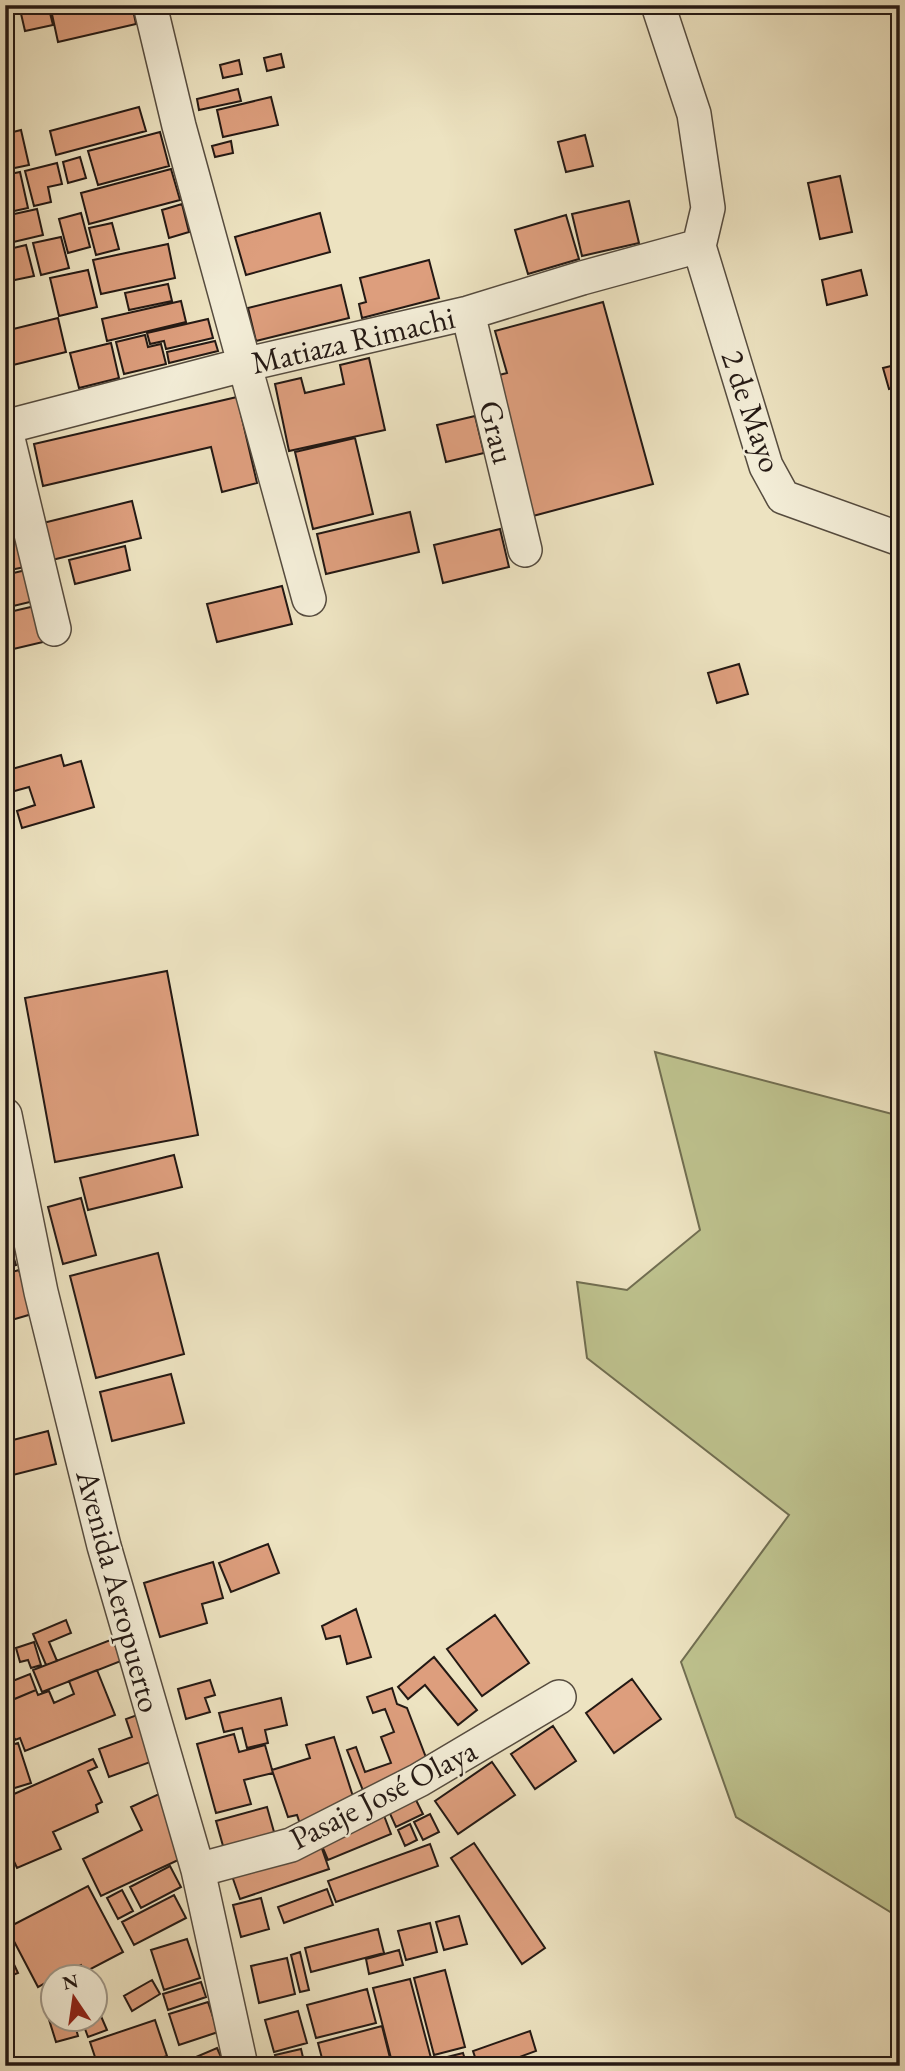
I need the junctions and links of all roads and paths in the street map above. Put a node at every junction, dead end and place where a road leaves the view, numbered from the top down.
1 (150, 5) edge
2 (657, 5) edge
3 (699, 246) junction
4 (468, 313) junction
5 (243, 365) junction
6 (5, 427) edge
7 (900, 539) edge
8 (525, 550) dead end
9 (309, 598) dead end
10 (54, 629) dead end
11 (5, 1115) edge
12 (559, 1698) dead end
13 (198, 1870) junction
14 (241, 2066) edge

1 - 5 street
2 - 3 street
3 - 4 street, Matiaza Rimachi
3 - 7 street, 2 de Mayo
4 - 5 street, Matiaza Rimachi
4 - 8 street, Grau
5 - 6 street, Matiaza Rimachi
5 - 9 street
6 - 10 street
11 - 13 street, Avenida Aeropuerto
12 - 13 street, Pasaje José Olaya
13 - 14 street, Avenida Aeropuerto

